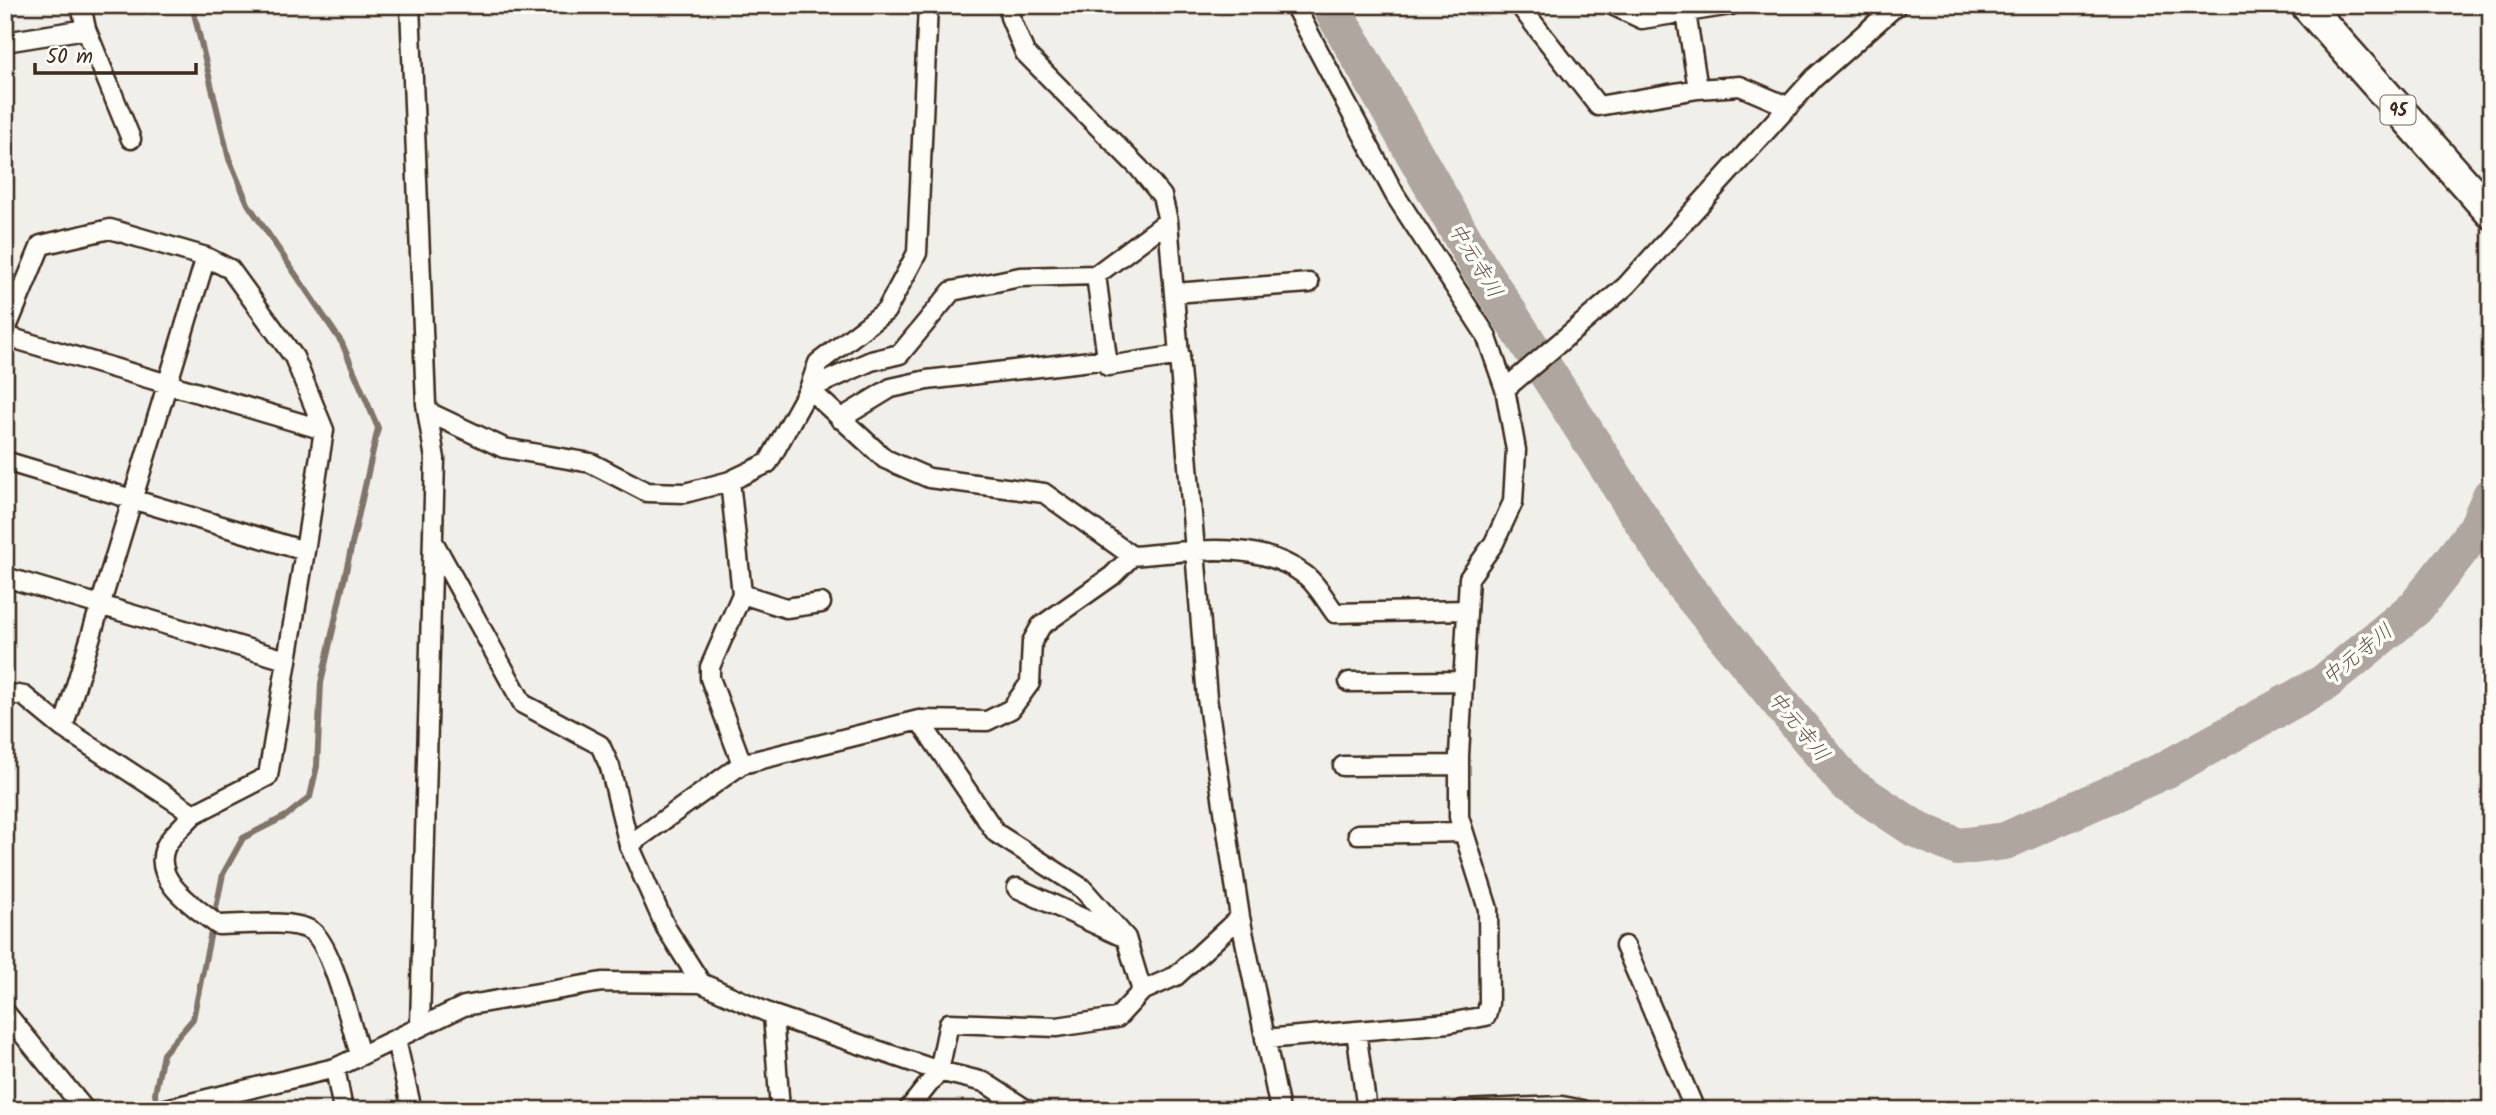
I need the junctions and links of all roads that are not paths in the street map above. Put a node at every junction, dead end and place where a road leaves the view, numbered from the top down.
1 (81, 5) edge
2 (410, 5) edge
3 (928, 5) edge
4 (1009, 5) edge
5 (1294, 5) edge
6 (1529, 5) edge
7 (1612, 5) edge
8 (1731, 5) edge
9 (1897, 5) edge
10 (2305, 5) edge
11 (1686, 13) junction
12 (86, 29) junction
13 (5, 42) edge
14 (1698, 89) junction
15 (1789, 107) junction
16 (131, 139) dead end
17 (2491, 213) edge
18 (1168, 221) junction
19 (206, 257) junction
20 (1096, 275) junction
21 (1310, 282) dead end
22 (1174, 293) junction
23 (5, 334) edge
24 (1180, 355) junction
25 (1108, 359) junction
26 (167, 382) junction
27 (809, 389) junction
28 (1505, 389) junction
29 (428, 412) junction
30 (840, 419) junction
31 (324, 430) junction
32 (5, 461) edge
33 (730, 481) junction
34 (132, 499) junction
35 (432, 541) junction
36 (305, 551) junction
37 (1197, 552) junction
38 (1132, 556) junction
39 (5, 577) edge
40 (742, 594) junction
41 (821, 603) dead end
42 (101, 606) junction
43 (1465, 610) junction
44 (286, 660) junction
45 (1462, 681) junction
46 (1349, 682) dead end
47 (5, 693) edge
48 (919, 720) junction
49 (63, 728) junction
50 (742, 764) junction
51 (1459, 765) junction
52 (1343, 766) dead end
53 (194, 814) junction
54 (1463, 832) junction
55 (1358, 834) dead end
56 (629, 845) junction
57 (1017, 888) dead end
58 (1240, 917) junction
59 (1126, 938) junction
60 (1625, 946) dead end
61 (701, 983) junction
62 (1142, 991) junction
63 (5, 1012) edge
64 (773, 1015) junction
65 (420, 1025) junction
66 (1356, 1031) junction
67 (1265, 1039) junction
68 (396, 1040) junction
69 (360, 1054) junction
70 (335, 1068) junction
71 (939, 1071) junction
72 (1543, 1108) edge
73 (166, 1109) edge
74 (85, 1110) edge
75 (343, 1110) edge
76 (412, 1110) edge
77 (780, 1110) edge
78 (908, 1110) edge
79 (1027, 1110) edge
80 (1280, 1110) edge
81 (1367, 1110) edge
82 (1462, 1110) edge
83 (1583, 1110) edge
84 (1695, 1110) edge

1 - 12 street
2 - 29 street
3 - 27 street
4 - 18 street
5 - 28 street
6 - 14 street
7 - 11 street
8 - 11 street
9 - 15 street
10 - 17 main road, 95
11 - 14 street
12 - 13 street
12 - 16 street
14 - 15 street
15 - 28 street
18 - 20 street
18 - 22 street
19 - 23 street
19 - 26 street
19 - 31 street
20 - 25 street
20 - 27 street
21 - 22 street
22 - 24 street
23 - 26 street
24 - 25 street
24 - 37 street
25 - 30 street
26 - 31 street
26 - 34 street
27 - 30 street
27 - 33 street
28 - 43 street
29 - 33 street
29 - 35 street
30 - 38 street
31 - 36 street
32 - 34 street
33 - 40 street
34 - 36 street
34 - 42 street
35 - 56 street
35 - 65 street
36 - 44 street
37 - 38 street
37 - 43 street
37 - 58 street
38 - 48 street
39 - 42 street
40 - 41 street
40 - 50 street
42 - 44 street
42 - 49 street
43 - 45 street
44 - 53 street
45 - 46 street
45 - 51 street
47 - 49 street
48 - 50 street
48 - 59 street
49 - 53 street
50 - 56 street
51 - 52 street
51 - 54 street
53 - 69 street
54 - 55 street
54 - 66 street
56 - 61 street
57 - 59 street
58 - 62 street
58 - 67 street
59 - 62 street
60 - 84 street
61 - 64 street
61 - 65 street
62 - 71 street
63 - 74 street
64 - 71 street
64 - 77 street
65 - 68 street
66 - 67 street
66 - 81 street
67 - 80 street
68 - 69 street
68 - 76 street
69 - 70 street
70 - 73 street
70 - 75 street
71 - 78 street
71 - 79 street
72 - 82 street
72 - 83 street

